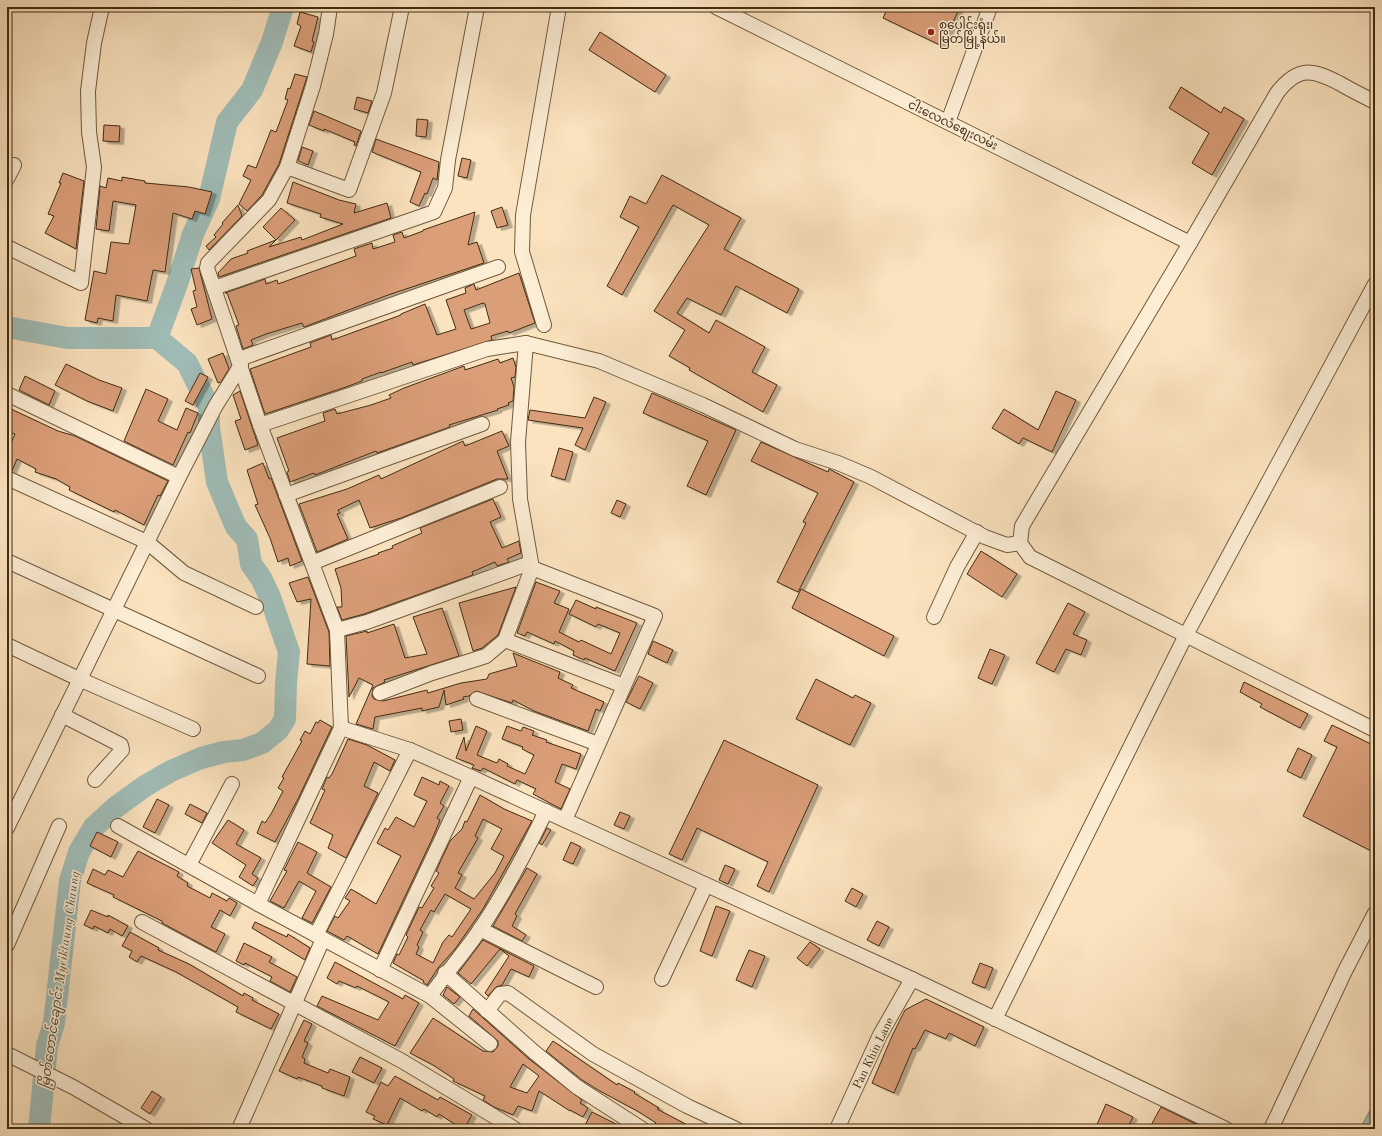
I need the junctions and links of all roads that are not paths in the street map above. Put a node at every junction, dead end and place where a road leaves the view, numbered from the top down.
1 (102, 7) edge
2 (330, 7) edge
3 (402, 7) edge
4 (477, 7) edge
5 (559, 7) edge
6 (716, 7) edge
7 (990, 7) edge
8 (1375, 102) edge
9 (948, 122) junction
10 (14, 165) dead end
11 (287, 167) junction
12 (7, 179) edge
13 (1190, 243) junction
14 (7, 247) edge
15 (498, 267) dead end
16 (1375, 284) edge
17 (214, 288) junction
18 (544, 325) dead end
19 (526, 342) junction
20 (240, 362) junction
21 (7, 394) edge
22 (482, 424) dead end
23 (260, 425) junction
24 (179, 477) junction
25 (7, 478) edge
26 (500, 486) dead end
27 (286, 495) junction
28 (977, 532) junction
29 (147, 542) junction
30 (1020, 543) junction
31 (7, 561) edge
32 (312, 563) junction
33 (531, 565) junction
34 (256, 607) dead end
35 (113, 609) junction
36 (934, 617) dead end
37 (337, 630) junction
38 (1186, 635) junction
39 (504, 640) junction
40 (7, 645) edge
41 (258, 676) dead end
42 (79, 680) junction
43 (624, 686) junction
44 (380, 693) dead end
45 (478, 699) dead end
46 (62, 715) junction
47 (341, 728) junction
48 (193, 729) dead end
49 (1375, 730) edge
50 (598, 744) junction
51 (410, 750) junction
52 (471, 777) junction
53 (95, 780) dead end
54 (232, 784) dead end
55 (546, 811) junction
56 (565, 820) junction
57 (59, 826) dead end
58 (118, 826) dead end
59 (7, 828) edge
60 (190, 866) junction
61 (706, 885) junction
62 (258, 904) junction
63 (1375, 913) edge
64 (142, 922) dead end
65 (480, 930) junction
66 (319, 937) junction
67 (8, 941) edge
68 (380, 970) junction
69 (445, 973) junction
70 (662, 979) dead end
71 (912, 979) junction
72 (596, 987) dead end
73 (430, 996) junction
74 (294, 1004) junction
75 (487, 1010) junction
76 (995, 1018) junction
77 (490, 1044) dead end
78 (7, 1054) edge
79 (146, 1129) edge
80 (239, 1129) edge
81 (515, 1129) edge
82 (642, 1129) edge
83 (736, 1129) edge
84 (837, 1129) edge
85 (1226, 1129) edge
86 (1271, 1129) edge

1 - 14 street
2 - 11 street
3 - 11 street
4 - 17 street
5 - 18 street
6 - 9 street, ငါးလေလံစျေးလမ်း
7 - 9 street
8 - 13 street
9 - 13 street, ငါးလေလံစျေးလမ်း
10 - 12 street
11 - 17 street
13 - 30 street
15 - 20 street
16 - 38 street
17 - 20 street
19 - 23 street
19 - 28 street
19 - 33 street
20 - 23 street
20 - 24 street
21 - 24 street
22 - 27 street
23 - 27 street
24 - 29 street
25 - 29 street
26 - 32 street
27 - 32 street
28 - 30 street
28 - 36 street
29 - 34 street
29 - 35 street
30 - 38 street
31 - 35 street
32 - 37 street
33 - 37 street
33 - 39 street
33 - 43 street
35 - 41 street
35 - 42 street
37 - 47 street
38 - 49 street
38 - 76 street
39 - 43 street
39 - 44 street
40 - 42 street
42 - 46 street
42 - 48 street
43 - 50 street
45 - 50 street
46 - 53 street
46 - 59 street
47 - 51 street
47 - 62 street
50 - 56 street
51 - 52 street
51 - 66 street
52 - 55 street
52 - 68 street
54 - 60 street
55 - 56 street
55 - 65 street
56 - 61 street
57 - 67 street
58 - 60 street
60 - 62 street
61 - 70 street
61 - 71 street
62 - 66 street
63 - 86 street
64 - 74 street
65 - 69 street
65 - 72 street
66 - 68 street
66 - 74 street
68 - 73 street
69 - 73 street
69 - 75 street
71 - 76 street
71 - 84 street, Pan Khin Lane
73 - 77 street
74 - 80 street
74 - 81 street
75 - 82 street
75 - 83 street
76 - 85 street
78 - 79 street

